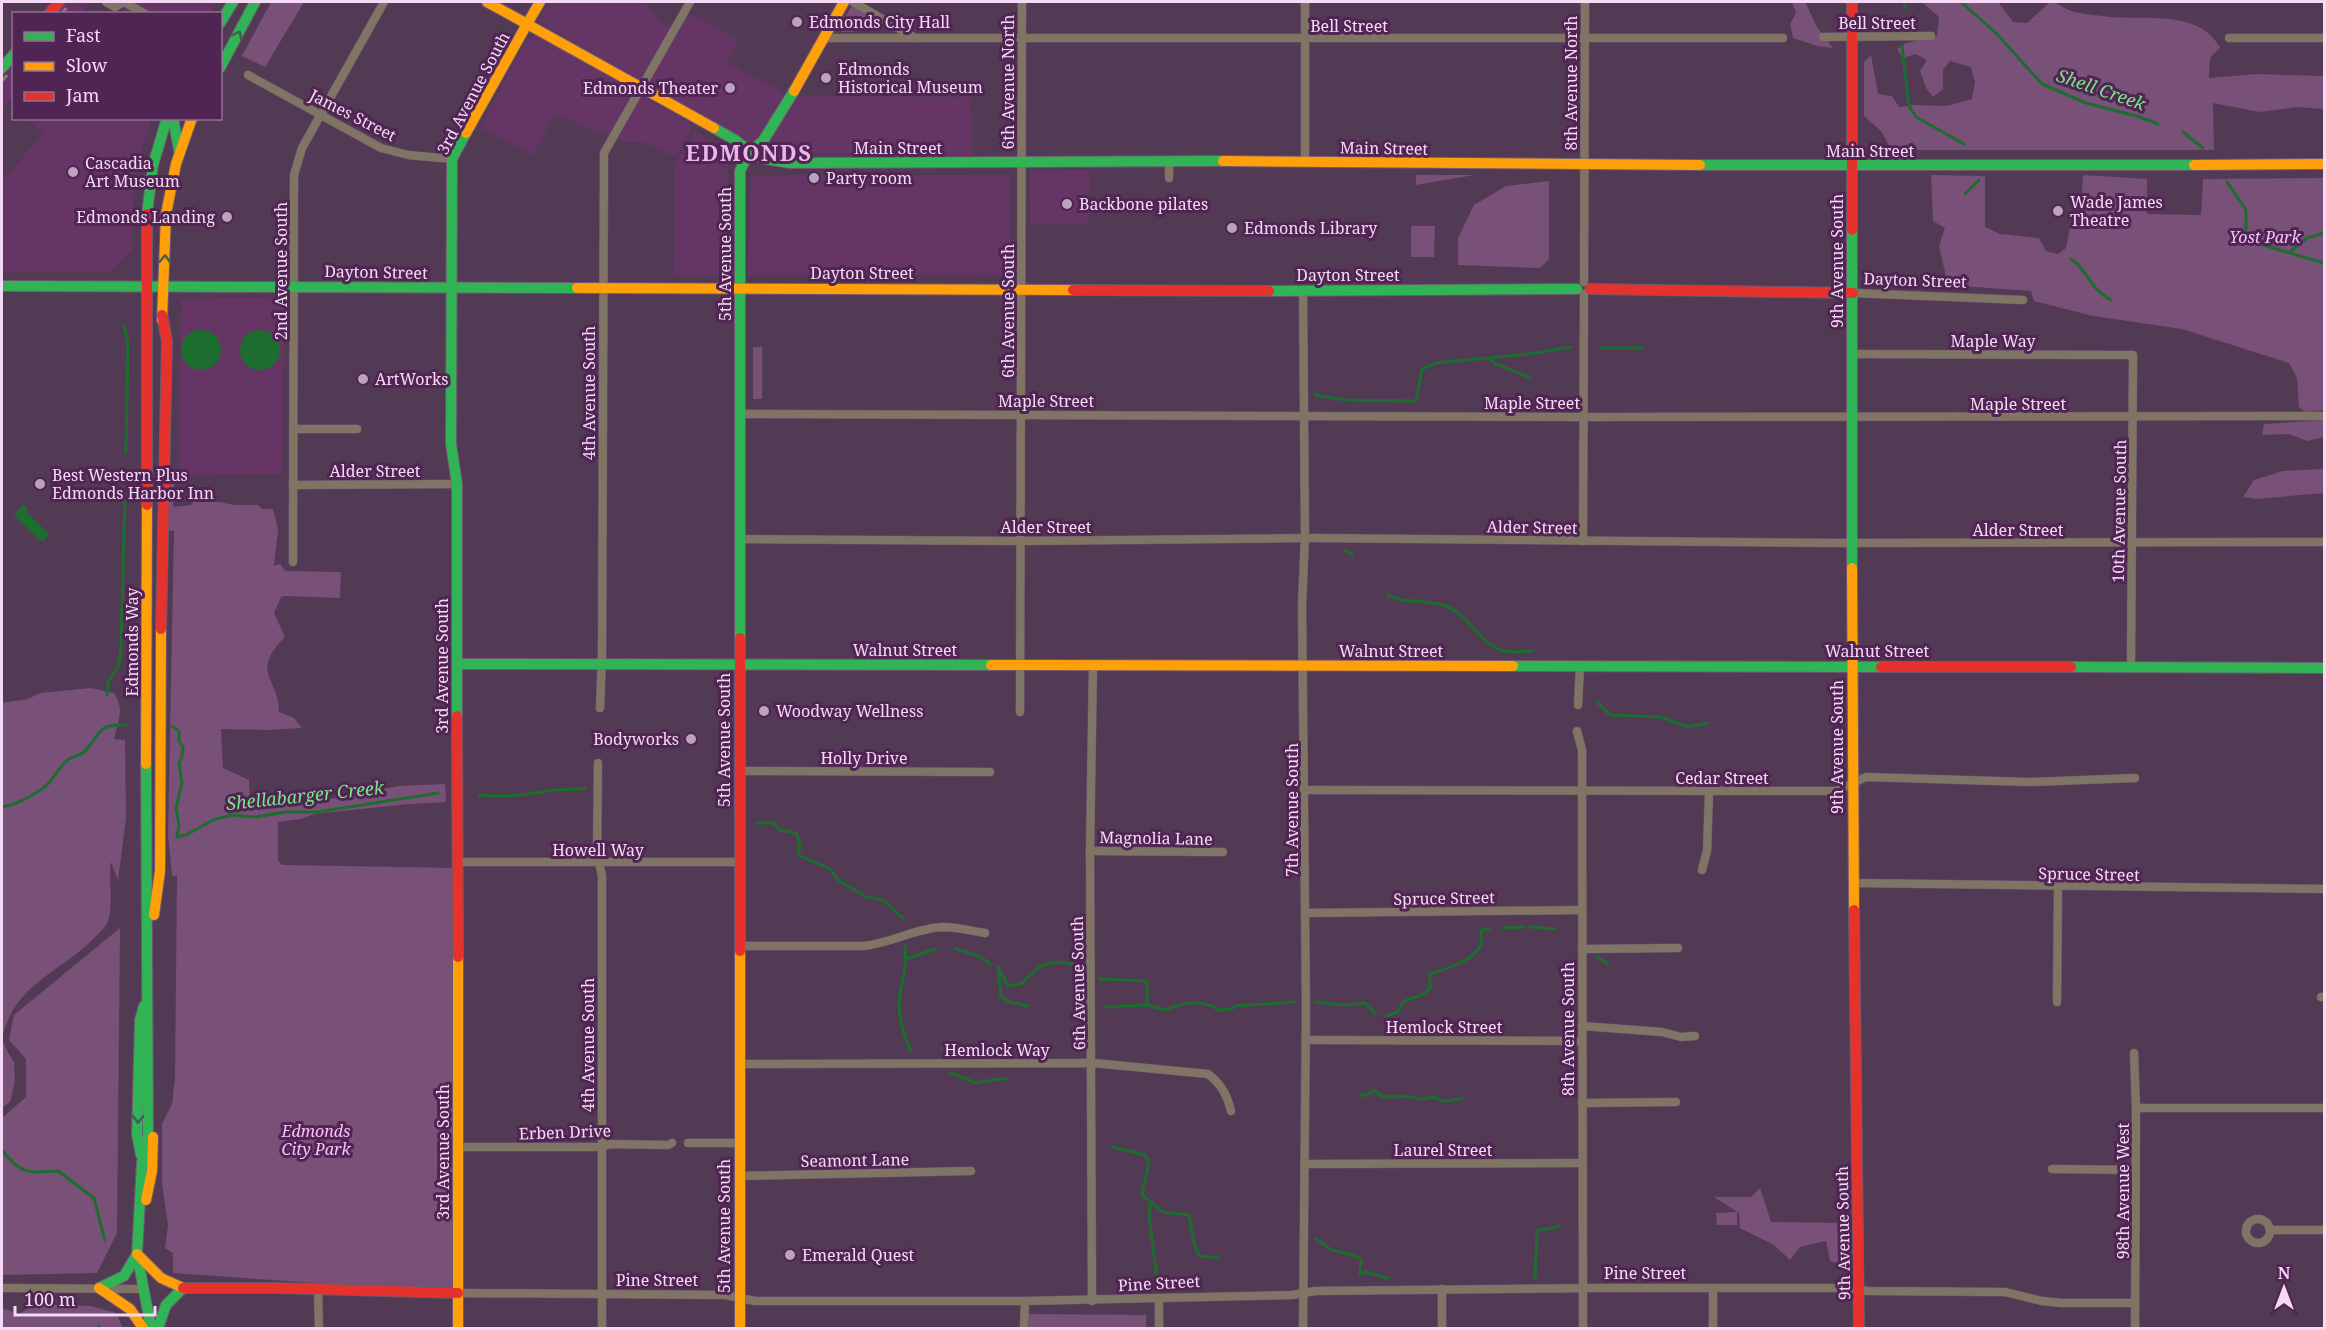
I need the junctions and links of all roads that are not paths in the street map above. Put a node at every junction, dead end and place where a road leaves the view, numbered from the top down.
1 (106, 2) edge
2 (124, 2) edge
3 (233, 2) edge
4 (255, 2) edge
5 (384, 2) edge
6 (487, 2) edge
7 (540, 2) edge
8 (690, 2) edge
9 (844, 2) edge
10 (854, 2) edge
11 (1022, 2) edge
12 (1305, 2) edge
13 (1585, 2) edge
14 (1851, 2) edge
15 (142, 12) edge
16 (222, 20) edge
17 (527, 24) junction
18 (1931, 36) dead end
19 (1022, 37) junction
20 (1585, 37) junction
21 (1823, 37) dead end
22 (1851, 37) junction
23 (825, 38) junction
24 (917, 38) junction
25 (1783, 38) dead end
26 (2229, 38) dead end
27 (2325, 38) edge
28 (1304, 39) junction
29 (12, 56) edge
30 (222, 64) edge
31 (2, 68) edge
32 (248, 75) dead end
33 (642, 88) junction
34 (321, 115) junction
35 (166, 120) edge
36 (172, 120) edge
37 (191, 120) edge
38 (180, 152) junction
39 (748, 154) junction
40 (452, 159) junction
41 (1305, 162) junction
42 (1022, 163) junction
43 (1169, 163) junction
44 (1584, 164) junction
45 (2325, 165) edge
46 (1852, 166) junction
47 (1169, 177) dead end
48 (147, 285) junction
49 (2, 286) edge
50 (164, 286) junction
51 (294, 286) junction
52 (451, 288) junction
53 (603, 288) junction
54 (740, 288) junction
55 (1584, 288) junction
56 (1021, 290) junction
57 (1303, 291) junction
58 (1852, 293) junction
59 (2023, 300) dead end
60 (1852, 354) junction
61 (2133, 355) joint
62 (739, 414) junction
63 (1021, 415) junction
64 (1303, 415) junction
65 (2325, 416) edge
66 (1583, 417) junction
67 (1851, 417) junction
68 (2134, 418) junction
69 (293, 429) junction
70 (357, 429) dead end
71 (293, 484) junction
72 (457, 484) junction
73 (1305, 538) junction
74 (739, 539) junction
75 (1022, 540) junction
76 (1582, 540) junction
77 (2325, 542) edge
78 (1852, 543) junction
79 (2132, 543) junction
80 (293, 562) dead end
81 (457, 664) junction
82 (601, 664) junction
83 (739, 664) junction
84 (1093, 664) junction
85 (1020, 666) junction
86 (1580, 666) junction
87 (1851, 666) junction
88 (1304, 667) junction
89 (2131, 667) junction
90 (2325, 668) edge
91 (1578, 705) dead end
92 (600, 708) dead end
93 (1020, 712) dead end
94 (1577, 731) dead end
95 (598, 763) dead end
96 (739, 771) junction
97 (990, 772) dead end
98 (2135, 778) dead end
99 (1852, 784) junction
100 (1305, 790) junction
101 (1581, 791) junction
102 (1709, 792) junction
103 (1090, 851) junction
104 (1223, 852) dead end
105 (458, 862) junction
106 (739, 862) junction
107 (599, 863) junction
108 (1702, 870) dead end
109 (1853, 883) junction
110 (2058, 887) junction
111 (2325, 890) edge
112 (1582, 910) junction
113 (1306, 914) junction
114 (985, 933) dead end
115 (739, 946) junction
116 (1678, 948) dead end
117 (1582, 949) junction
118 (2056, 1002) dead end
119 (1582, 1026) junction
120 (1695, 1036) dead end
121 (1306, 1040) junction
122 (1582, 1041) junction
123 (2134, 1053) dead end
124 (1092, 1063) junction
125 (739, 1064) junction
126 (1676, 1102) dead end
127 (1582, 1103) junction
128 (2136, 1108) junction
129 (2325, 1108) edge
130 (1231, 1111) dead end
131 (672, 1143) dead end
132 (688, 1143) dead end
133 (739, 1143) junction
134 (459, 1147) junction
135 (602, 1147) junction
136 (1582, 1163) junction
137 (1305, 1164) junction
138 (2052, 1169) dead end
139 (2136, 1170) junction
140 (971, 1171) dead end
141 (740, 1176) junction
142 (2270, 1230) dead end
143 (2325, 1230) edge
144 (139, 1231) junction
145 (137, 1254) junction
146 (2, 1288) edge
147 (99, 1288) junction
148 (183, 1288) junction
149 (1582, 1288) junction
150 (1713, 1288) junction
151 (142, 1289) junction
152 (1442, 1289) junction
153 (318, 1290) junction
154 (1859, 1290) junction
155 (458, 1293) junction
156 (1304, 1293) junction
157 (602, 1295) junction
158 (740, 1298) junction
159 (1159, 1298) junction
160 (1025, 1301) junction
161 (1092, 1301) junction
162 (2135, 1303) junction
163 (143, 1329) edge
164 (151, 1329) edge
165 (158, 1329) edge
166 (319, 1329) edge
167 (458, 1329) edge
168 (602, 1329) edge
169 (740, 1329) edge
170 (1024, 1329) edge
171 (1159, 1329) edge
172 (1303, 1329) edge
173 (1442, 1329) edge
174 (1583, 1329) edge
175 (1713, 1329) edge
176 (1859, 1329) edge
177 (2135, 1329) edge

1 - 2 street
2 - 15 street
3 - 16 main road
30 -> 4 main road
5 - 34 street, 2nd Avenue South
6 - 17 main road, Main Street
7 - 17 main road, 3rd Avenue South
8 - 33 street, 4th Avenue South
9 - 23 main road
10 - 24 street
11 - 19 street, 6th Avenue North
12 - 28 street
13 - 20 street, 8th Avenue North
14 - 22 main road, 9th Avenue South
17 - 33 main road, Main Street
17 - 40 main road, 3rd Avenue South
18 - 22 street, Bell Street
19 - 24 street, Bell Street
19 - 28 street, Bell Street
19 - 42 street, 6th Avenue North
20 - 25 street, Bell Street
20 - 28 street, Bell Street
20 - 44 street, 8th Avenue North
21 - 22 street, Bell Street
22 - 46 main road, 9th Avenue South
23 - 24 street, Bell Street
23 - 39 main road
26 - 27 street
28 - 41 street
29 - 31 main road
32 - 34 street, James Street
33 - 39 main road, Main Street
33 - 53 street, 4th Avenue South
34 - 40 street, James Street
34 - 51 street, 2nd Avenue South
35 - 48 main road, Edmonds Way
36 - 38 main road
37 - 38 main road
50 -> 38 main road
39 - 42 main road, Main Street
39 - 54 main road, 5th Avenue South
40 - 52 main road, 3rd Avenue South
41 - 43 main road, Main Street
41 - 44 main road, Main Street
42 - 43 main road, Main Street
42 - 56 street, 6th Avenue South
43 - 47 street
44 - 46 main road, Main Street
44 - 55 street
45 - 46 main road, Main Street
46 - 58 main road, 9th Avenue South
48 - 49 main road, Dayton Street
48 - 50 main road, Dayton Street
48 - 144 main road, Edmonds Way
50 - 51 main road, Dayton Street
50 - 144 main road
51 - 52 main road, Dayton Street
51 - 69 street, 2nd Avenue South
52 - 53 main road, Dayton Street
52 - 72 main road, 3rd Avenue South
53 - 54 main road, Dayton Street
53 - 82 street, 4th Avenue South
54 - 56 main road, Dayton Street
54 - 62 main road, 5th Avenue South
55 - 57 main road, Dayton Street
55 - 58 main road, Dayton Street
55 - 66 street
56 - 57 main road, Dayton Street
56 - 63 street, 6th Avenue South
57 - 64 street, 7th Avenue South
58 - 59 street, Dayton Street
58 - 60 main road, 9th Avenue South
60 - 61 street, Maple Way
60 - 67 main road, 9th Avenue South
61 - 68 street, 10th Avenue South
62 - 63 street, Maple Street
62 - 74 main road, 5th Avenue South
63 - 64 street, Maple Street
63 - 75 street, 6th Avenue South
64 - 66 street, Maple Street
64 - 73 street, 7th Avenue South
65 - 68 street, Maple Street
66 - 67 street, Maple Street
66 - 76 street
67 - 68 street, Maple Street
67 - 78 main road, 9th Avenue South
68 - 79 street, 10th Avenue South
69 - 70 street
69 - 71 street, 2nd Avenue South
71 - 72 street, Alder Street
71 - 80 street, 2nd Avenue South
72 - 81 main road, 3rd Avenue South
73 - 75 street, Alder Street
73 - 76 street, Alder Street
73 - 88 street, 7th Avenue South
74 - 75 street, Alder Street
74 - 83 main road, 5th Avenue South
75 - 85 street, 6th Avenue South
76 - 78 street, Alder Street
77 - 79 street, Alder Street
78 - 79 street, Alder Street
78 - 87 main road, 9th Avenue South
79 - 89 street, 10th Avenue South
81 - 82 main road, Walnut Street
81 - 105 main road, 3rd Avenue South
82 - 83 main road, Walnut Street
82 - 92 street, 4th Avenue South
83 - 85 main road, Walnut Street
83 - 96 main road, 5th Avenue South
84 - 85 main road, Walnut Street
84 - 88 main road, Walnut Street
84 - 103 street, 6th Avenue South
85 - 93 street, 6th Avenue South
86 - 87 main road, Walnut Street
86 - 88 main road, Walnut Street
86 - 91 street
87 - 89 main road, Walnut Street
87 - 99 main road, 9th Avenue South
88 - 100 street, 7th Avenue South
89 - 90 main road, Walnut Street
94 - 101 street, 8th Avenue South
95 - 107 street, 4th Avenue South
96 - 97 street, Holly Drive
96 - 106 main road, 5th Avenue South
98 - 99 street, Cedar Street
99 - 102 street, Cedar Street
99 - 109 main road, 9th Avenue South
100 - 101 street, Cedar Street
100 - 113 street, 7th Avenue South
101 - 102 street, Cedar Street
101 - 112 street, 8th Avenue South
102 - 108 street
103 - 104 street, Magnolia Lane
103 - 124 street, 6th Avenue South
105 - 107 street, Howell Way
105 - 134 main road, 3rd Avenue South
106 - 107 street, Howell Way
106 - 115 main road, 5th Avenue South
107 - 135 street, 4th Avenue South
109 - 110 street, Spruce Street
109 - 154 main road, 9th Avenue South
110 - 111 street, Spruce Street
110 - 118 street
112 - 113 street, Spruce Street
112 - 117 street, 8th Avenue South
113 - 121 street, 7th Avenue South
114 - 115 street
115 - 125 main road, 5th Avenue South
116 - 117 street
117 - 119 street, 8th Avenue South
119 - 120 street
119 - 122 street, 8th Avenue South
121 - 122 street, Hemlock Street
121 - 137 street, 7th Avenue South
122 - 127 street, 8th Avenue South
123 - 128 street, 98th Avenue West
124 - 125 street, Hemlock Way
124 - 130 street, Hemlock Way
124 - 161 street, 6th Avenue South
125 - 133 main road, 5th Avenue South
126 - 127 street
127 - 136 street, 8th Avenue South
128 - 129 street
128 - 139 street, 98th Avenue West
131 - 135 street, Erben Drive
132 - 133 street
133 - 141 main road, 5th Avenue South
134 - 135 street, Erben Drive
134 - 155 main road, 3rd Avenue South
135 - 157 street, 4th Avenue South
136 - 137 street, Laurel Street
136 - 149 street, 8th Avenue South
137 - 156 street, 7th Avenue South
138 - 139 street
139 - 162 street, 98th Avenue West
140 - 141 street, Seamont Lane
141 - 158 main road, 5th Avenue South
142 - 143 street
144 - 145 main road, Edmonds Way
145 - 147 main road
145 - 148 main road
145 - 151 main road, Edmonds Way
146 - 147 street
147 - 151 street
147 - 163 main road
148 - 153 main road, Pine Street
148 - 165 main road
149 - 150 street, Pine Street
149 - 152 street, Pine Street
149 - 174 street, 8th Avenue South
150 - 154 street, Pine Street
150 - 175 street
151 - 164 main road, Edmonds Way
152 - 156 street, Pine Street
152 - 173 street
153 - 155 main road, Pine Street
153 - 166 street
154 - 162 street, Pine Street
154 - 176 main road, 9th Avenue South
155 - 157 street, Pine Street
155 - 167 main road, 3rd Avenue South
156 - 159 street, Pine Street
156 - 172 street, 7th Avenue South
157 - 158 street, Pine Street
157 - 168 street, 4th Avenue South
158 - 160 street, Pine Street
158 - 169 main road, 5th Avenue South
159 - 161 street, Pine Street
159 - 171 street
160 - 161 street, Pine Street
160 - 170 street
162 - 177 street, 98th Avenue West

